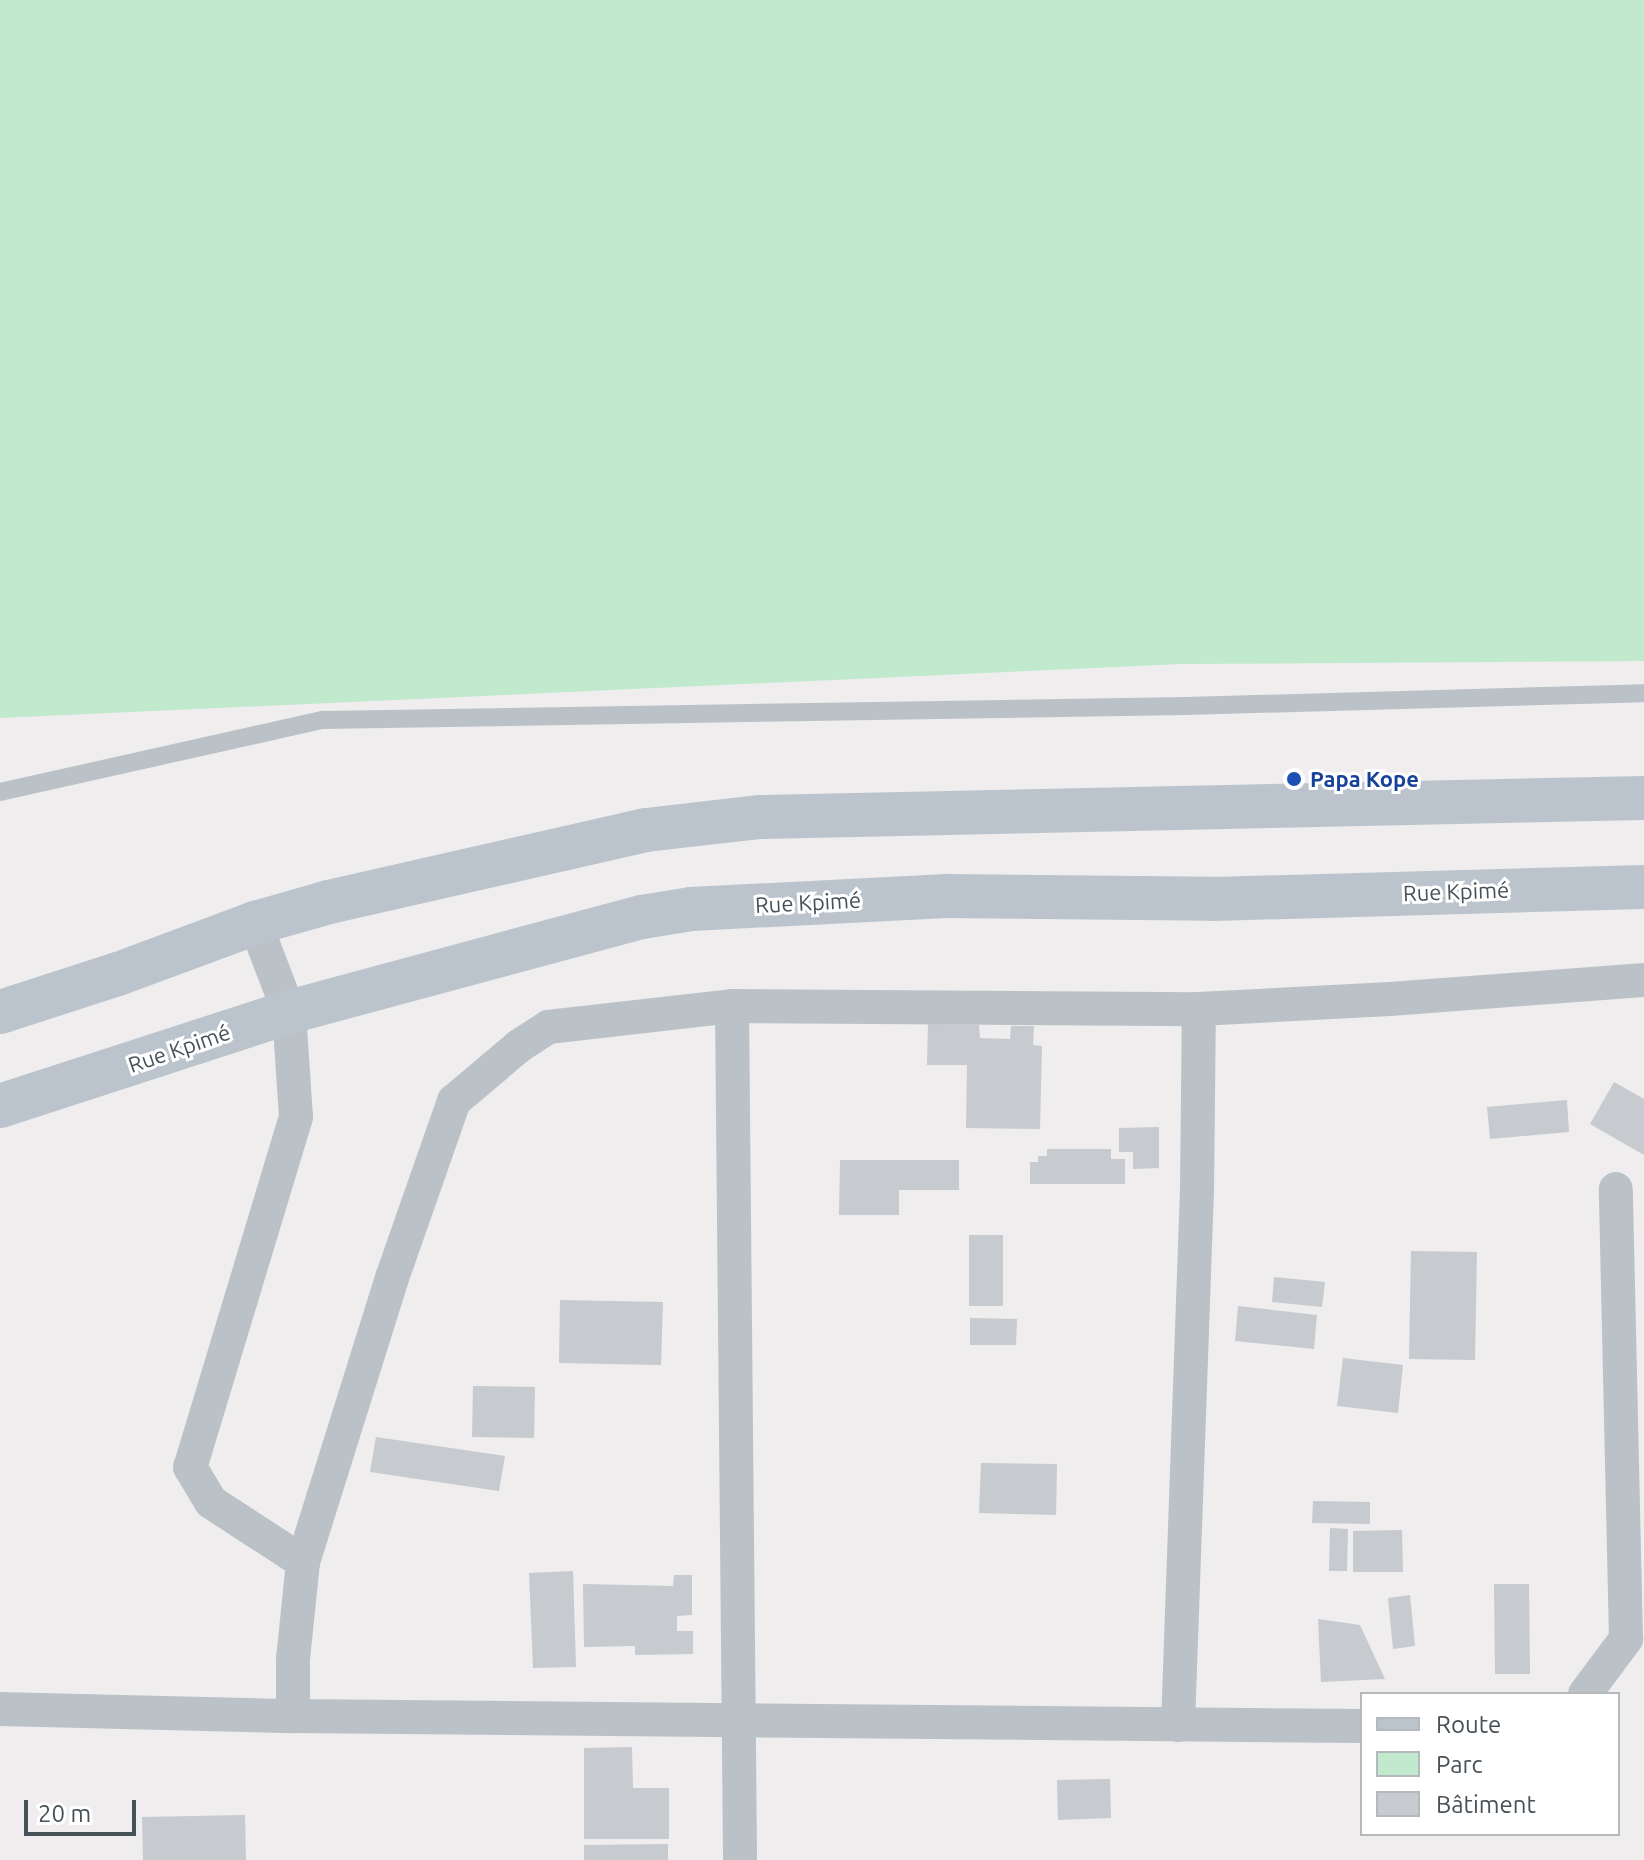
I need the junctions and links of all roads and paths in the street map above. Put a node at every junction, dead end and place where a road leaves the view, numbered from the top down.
1 (1644, 693) edge
2 (0, 792) edge
3 (1644, 798) edge
4 (1644, 887) edge
5 (255, 923) junction
6 (1644, 980) edge
7 (732, 1006) junction
8 (1199, 1009) junction
9 (0, 1012) edge
10 (289, 1012) junction
11 (0, 1106) edge
12 (1616, 1189) dead end
13 (303, 1562) junction
14 (1635, 1638) edge
15 (1587, 1692) edge
16 (0, 1709) edge
17 (293, 1716) junction
18 (741, 1719) junction
19 (1178, 1725) junction
20 (1360, 1726) edge
21 (740, 1860) edge

1 - 2 lane
3 - 5 main road
4 - 10 main road, Rue Kpimé
5 - 9 main road
5 - 10 street
6 - 8 street
7 - 8 street
7 - 13 street
7 - 18 street
8 - 19 street
10 - 11 main road, Rue Kpimé
10 - 13 street
12 - 14 street
13 - 17 street
14 - 15 street
16 - 17 street
17 - 18 street
18 - 19 street
18 - 21 street
19 - 20 street

